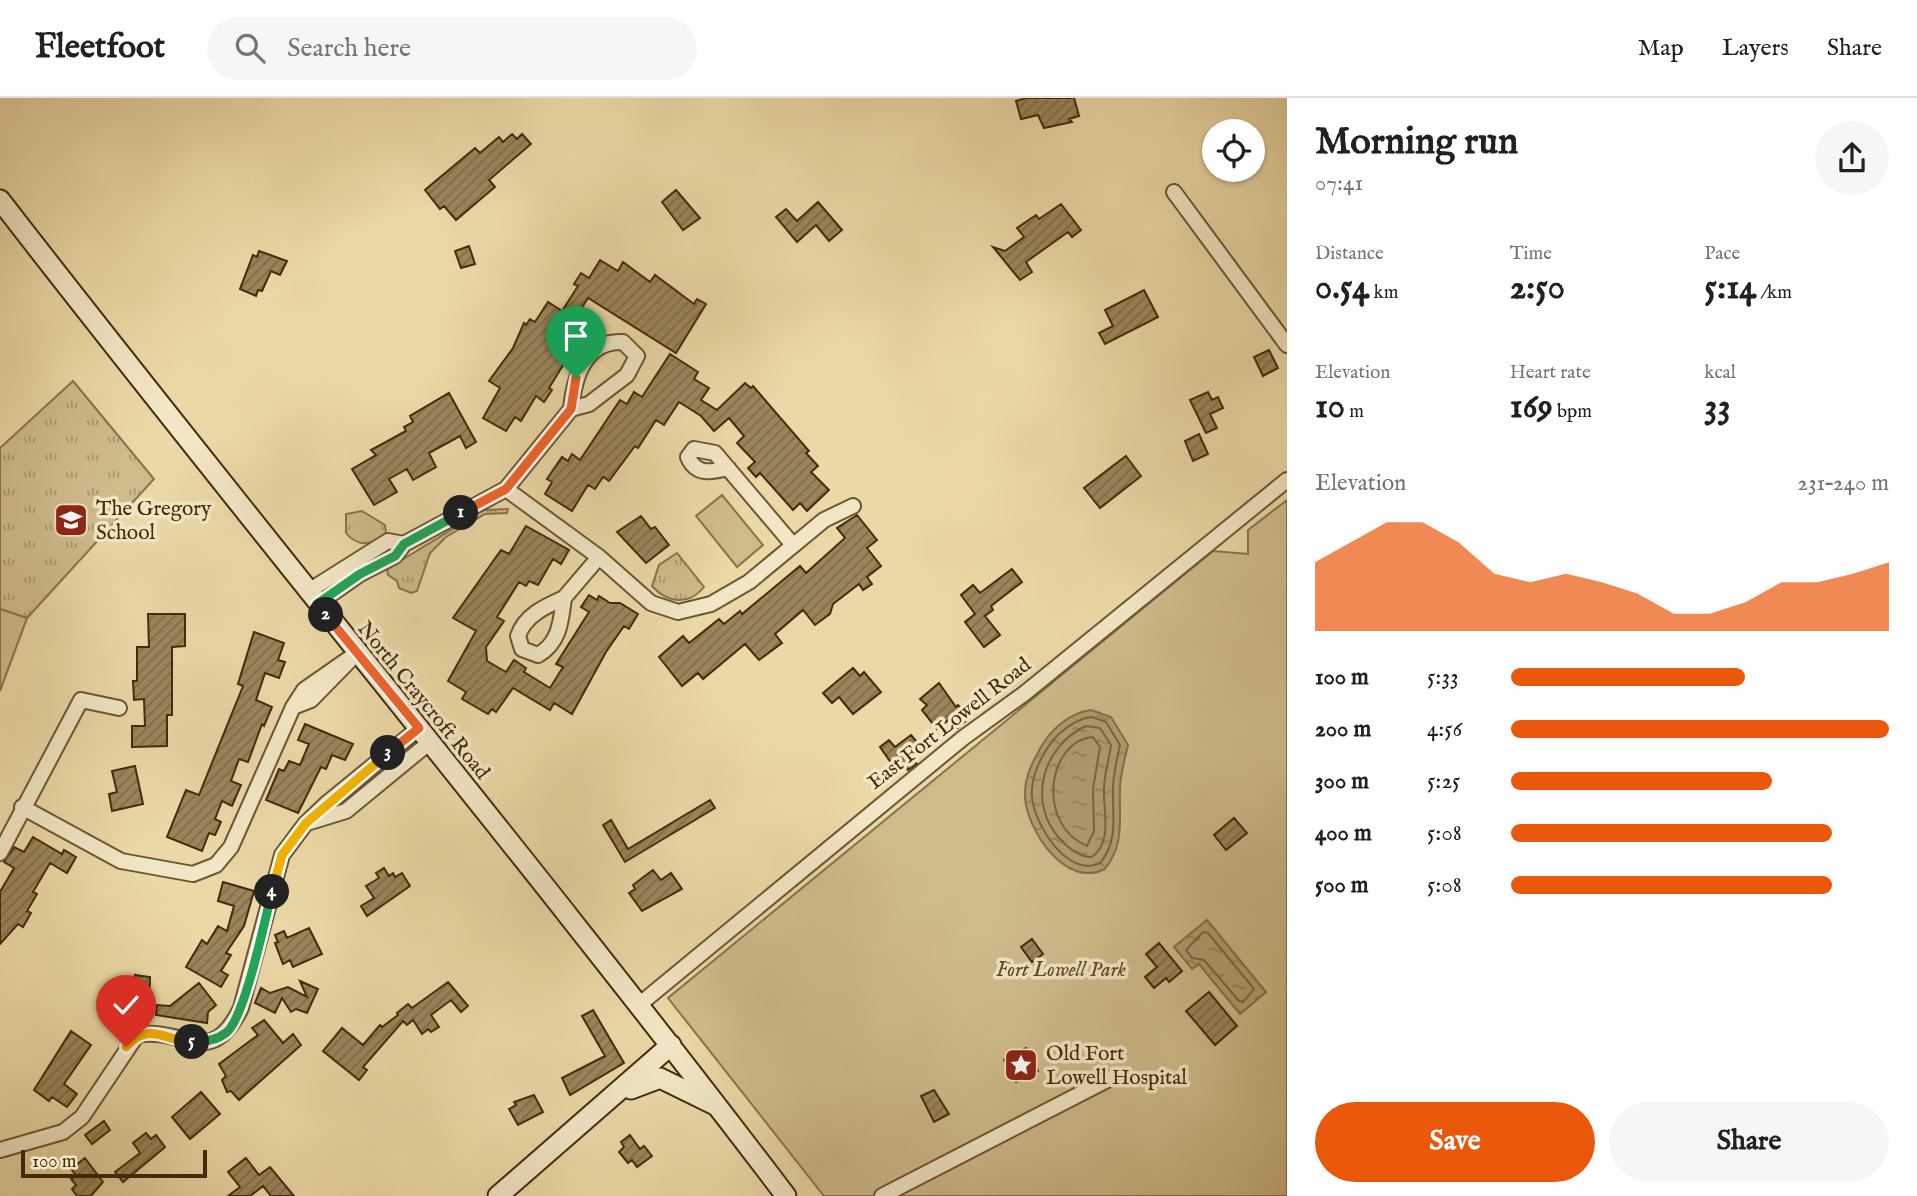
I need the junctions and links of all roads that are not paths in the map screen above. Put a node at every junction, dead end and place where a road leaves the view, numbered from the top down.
1 (1174, 192) dead end
2 (0, 200) edge
3 (1287, 345) edge
4 (571, 409) junction
5 (728, 468) dead end
6 (1287, 480) edge
7 (506, 489) junction
8 (853, 506) dead end
9 (793, 545) junction
10 (599, 557) junction
11 (312, 598) junction
12 (564, 598) dead end
13 (357, 653) junction
14 (119, 708) dead end
15 (425, 735) junction
16 (22, 807) junction
17 (0, 853) edge
18 (640, 1004) junction
19 (671, 1045) junction
20 (1111, 1078) dead end
21 (608, 1101) junction
22 (718, 1106) junction
23 (0, 1150) edge
24 (498, 1195) edge
25 (786, 1196) edge
26 (882, 1196) edge

1 - 3 street
2 - 11 main road, North Craycroft Road
4 - 4 street
4 - 7 street
5 - 9 street
6 - 18 street, East Fort Lowell Road
7 - 10 street
7 - 11 street
8 - 9 street
9 - 10 street
10 - 12 street
11 - 13 main road, North Craycroft Road
13 - 15 main road, North Craycroft Road
13 - 16 street
14 - 16 street
15 - 18 main road, North Craycroft Road
15 - 23 street
16 - 17 street
18 - 19 main road, North Craycroft Road
19 - 21 main road
19 - 22 main road, North Craycroft Road
20 - 26 street
21 - 22 main road
21 - 24 main road
22 - 25 main road, North Craycroft Road

